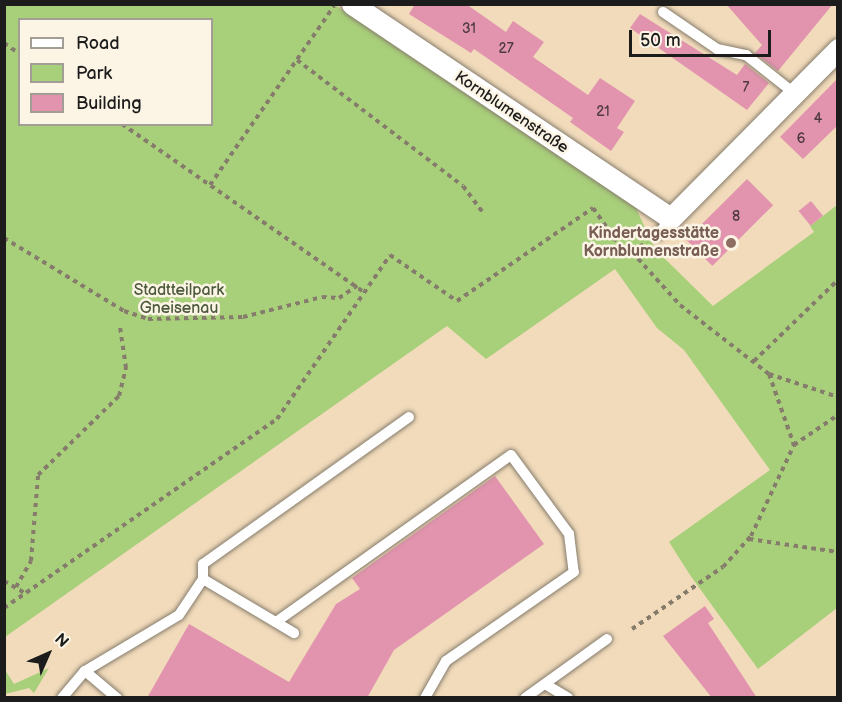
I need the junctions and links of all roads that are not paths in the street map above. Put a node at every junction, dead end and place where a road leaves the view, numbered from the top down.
1 (352, 4) edge
2 (663, 12) dead end
3 (837, 50) edge
4 (794, 93) junction
5 (671, 218) junction
6 (658, 235) road end
7 (409, 417) dead end
8 (203, 579) junction
9 (276, 622) junction
10 (294, 633) dead end
11 (608, 639) dead end
12 (85, 671) junction
13 (545, 684) junction
14 (62, 698) edge
15 (117, 698) edge
16 (425, 698) edge
17 (525, 698) edge
18 (568, 698) edge

1 - 5 street, Kornblumenstraße
2 - 4 lane
3 - 4 street
4 - 5 street
5 - 6 lane
7 - 8 lane
8 - 9 lane
8 - 12 lane
9 - 10 lane
9 - 16 lane
11 - 13 lane
12 - 14 lane
12 - 15 lane
13 - 17 lane
13 - 18 lane

